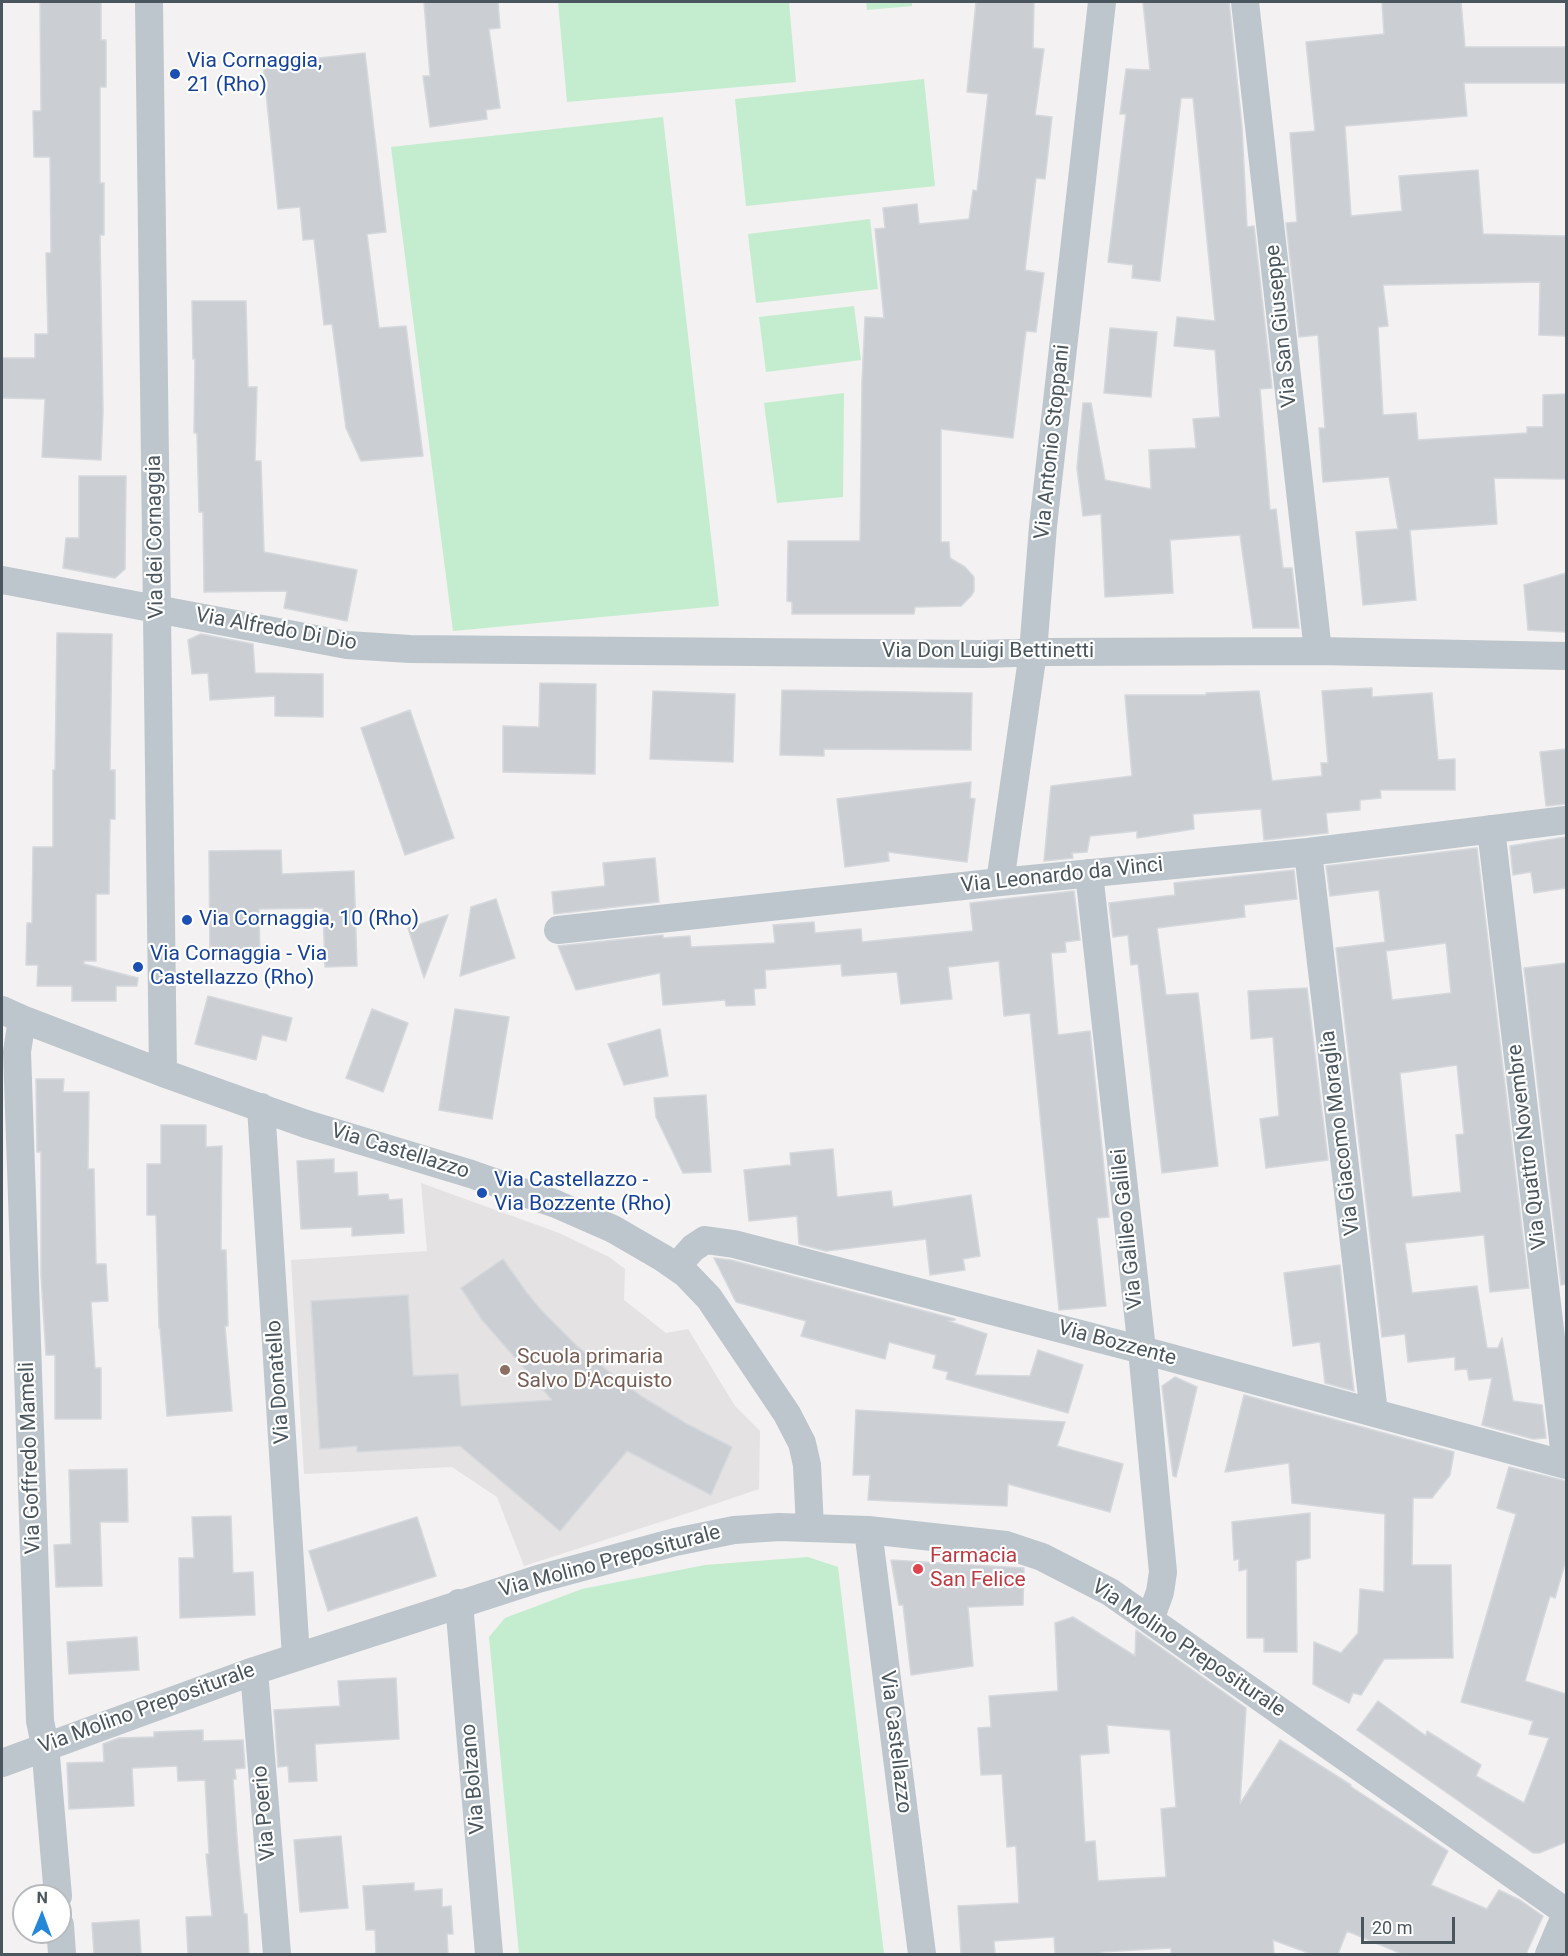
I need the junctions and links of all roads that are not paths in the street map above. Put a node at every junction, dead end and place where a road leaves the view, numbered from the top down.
1 (149, 2) edge
2 (1102, 2) edge
3 (1245, 2) edge
4 (2, 580) edge
5 (157, 608) junction
6 (410, 649) joint
7 (1318, 651) junction
8 (1033, 652) junction
9 (1566, 656) edge
10 (1566, 820) edge
11 (1491, 829) junction
12 (1308, 852) junction
13 (1089, 873) junction
14 (1000, 882) junction
15 (558, 930) dead end
16 (12, 1014) edge
17 (163, 1073) junction
18 (261, 1107) junction
19 (676, 1267) junction
20 (1142, 1350) junction
21 (1374, 1413) junction
22 (1566, 1465) edge
23 (810, 1528) junction
24 (868, 1530) junction
25 (459, 1604) junction
26 (1150, 1620) junction
27 (296, 1657) junction
28 (254, 1671) junction
29 (45, 1745) junction
30 (2, 1763) edge
31 (57, 1884) edge
32 (1566, 1913) edge
33 (277, 1954) edge
34 (489, 1954) edge
35 (922, 1954) edge
36 (1549, 1954) edge

1 - 5 street, Via dei Cornaggia
2 - 8 street, Via Antonio Stoppani
3 - 7 street, Via San Giuseppe
4 - 5 street, Via Alfredo Di Dio
5 - 6 street, Via Alfredo Di Dio
5 - 17 street, Via dei Cornaggia
6 - 8 street, Via Don Luigi Bettinetti
7 - 8 street, Via Don Luigi Bettinetti
7 - 9 street, Via Don Luigi Bettinetti
8 - 14 street, Via Antonio Stoppani
10 - 11 street, Via Leonardo da Vinci
11 - 12 street, Via Leonardo da Vinci
11 - 22 street, Via Quattro Novembre
12 - 13 street, Via Leonardo da Vinci
12 - 21 street, Via Giacomo Moraglia
13 - 14 street, Via Leonardo da Vinci
13 - 20 street, Via Galileo Galilei
14 - 15 street, Via Leonardo da Vinci
16 - 17 street, Via Castellazzo
16 - 29 street, Via Goffredo Mameli
17 - 18 street, Via Castellazzo
18 - 19 street, Via Castellazzo
18 - 27 street, Via Donatello
19 - 20 street, Via Bozzente
19 - 23 street, Via Castellazzo
20 - 21 street, Via Bozzente
20 - 26 street, Via Galileo Galilei
21 - 22 street, Via Bozzente
23 - 24 street, Via Molino Prepositurale
23 - 25 street, Via Molino Prepositurale
24 - 26 street, Via Molino Prepositurale
24 - 35 street, Via Castellazzo
25 - 27 street, Via Molino Prepositurale
25 - 34 street, Via Bolzano
26 - 32 street, Via Molino Prepositurale
27 - 28 street, Via Molino Prepositurale
28 - 29 street, Via Molino Prepositurale
28 - 33 street, Via Poerio
29 - 30 street, Via Molino Prepositurale
29 - 31 street, Via Goffredo Mameli
32 - 36 street

